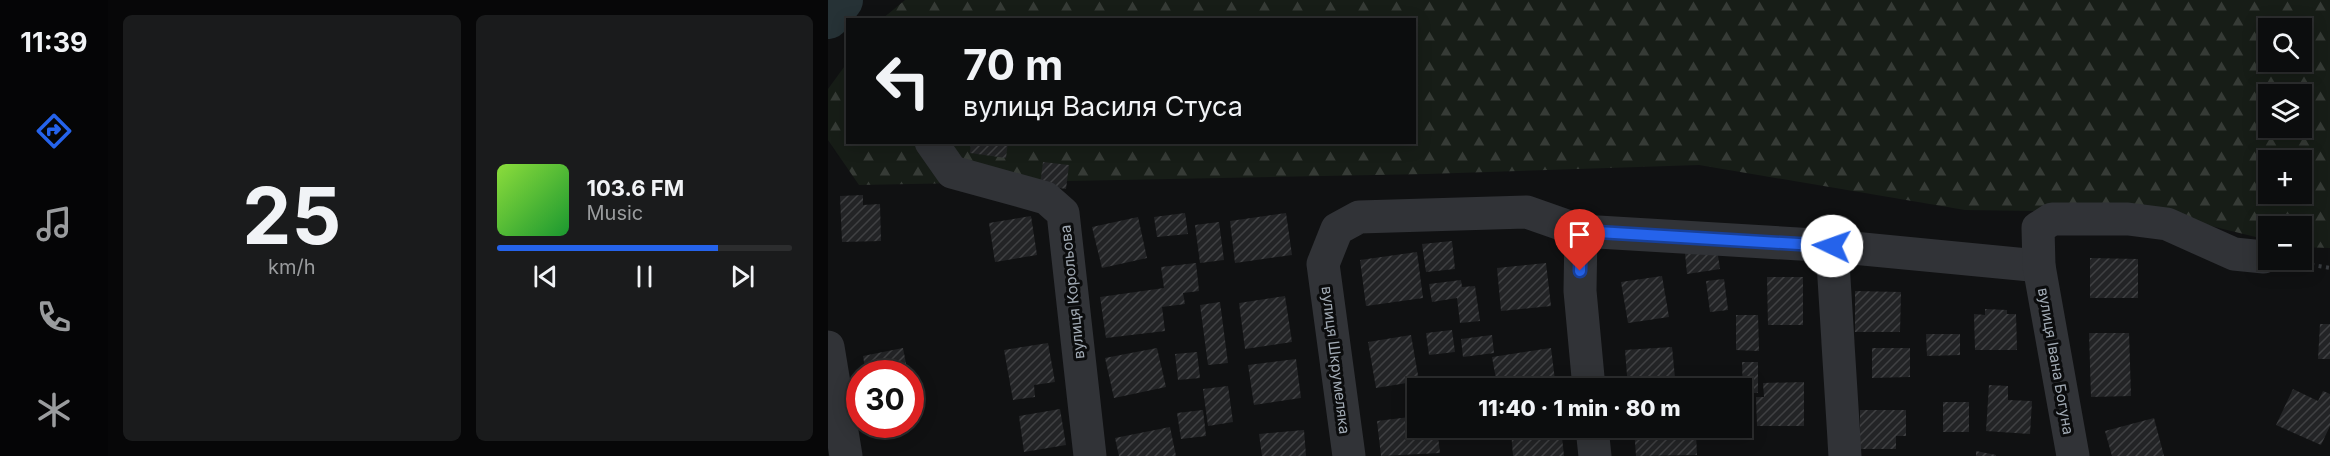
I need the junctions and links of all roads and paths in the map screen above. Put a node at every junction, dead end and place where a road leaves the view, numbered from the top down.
1 (932, 144) edge
2 (1581, 231) junction
3 (1832, 246) junction
4 (2258, 257) edge
5 (2312, 265) edge
6 (2039, 266) junction
7 (2330, 268) edge
8 (828, 347) edge
9 (1588, 378) edge
10 (1593, 438) edge
11 (846, 456) edge
12 (1090, 456) edge
13 (1349, 456) edge
14 (1595, 456) edge
15 (1845, 456) edge
16 (2073, 456) edge

1 - 12 street, вулиця Корольова
2 - 3 street
2 - 9 street
2 - 13 street, вулиця Шкрумеляка
3 - 6 street
3 - 15 street
4 - 6 street, вулиця Івана Богуна
5 - 7 path
6 - 16 street, вулиця Івана Богуна
8 - 11 street
10 - 14 street

